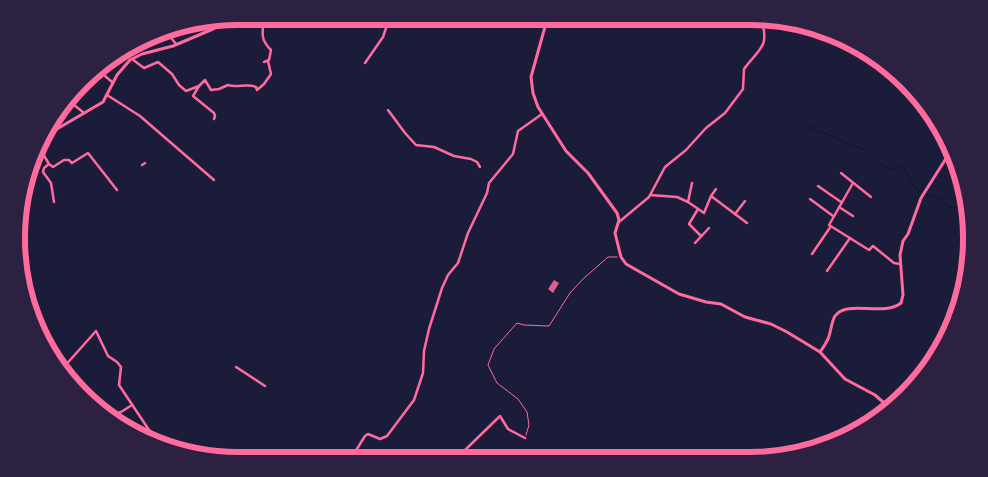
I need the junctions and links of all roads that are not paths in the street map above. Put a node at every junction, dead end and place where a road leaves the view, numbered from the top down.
1 (263, 25) edge
2 (387, 25) edge
3 (546, 25) edge
4 (763, 25) edge
5 (218, 26) edge
6 (169, 36) edge
7 (176, 44) junction
8 (132, 59) junction
9 (365, 63) dead end
10 (103, 74) edge
11 (112, 82) junction
12 (199, 86) junction
13 (107, 95) junction
14 (73, 104) edge
15 (388, 110) dead end
16 (84, 113) junction
17 (542, 114) junction
18 (214, 119) dead end
19 (55, 130) edge
20 (43, 153) edge
21 (947, 157) edge
22 (49, 164) junction
23 (480, 167) dead end
24 (841, 173) dead end
25 (214, 180) dead end
26 (692, 183) dead end
27 (853, 183) junction
28 (818, 186) dead end
29 (716, 189) dead end
30 (117, 190) dead end
31 (650, 195) junction
32 (710, 196) junction
33 (871, 197) dead end
34 (810, 199) dead end
35 (745, 201) dead end
36 (54, 202) dead end
37 (688, 202) junction
38 (842, 203) junction
39 (839, 208) junction
40 (698, 209) junction
41 (734, 214) junction
42 (834, 216) junction
43 (853, 216) dead end
44 (618, 223) junction
45 (747, 224) dead end
46 (831, 226) junction
47 (709, 228) dead end
48 (701, 236) junction
49 (850, 238) junction
50 (695, 243) dead end
51 (812, 254) dead end
52 (900, 264) junction
53 (827, 271) dead end
54 (820, 352) junction
55 (66, 364) edge
56 (236, 367) dead end
57 (266, 386) dead end
58 (884, 404) edge
59 (132, 405) junction
60 (117, 413) edge
61 (156, 436) edge
62 (525, 438) road end
63 (355, 452) edge
64 (464, 452) edge

1 - 12 street
2 - 9 street
3 - 17 main road
4 - 31 street
5 - 7 main road
6 - 7 street
7 - 8 main road
8 - 11 main road
8 - 12 street
10 - 11 street
11 - 13 main road
12 - 18 street
13 - 16 main road
13 - 25 street
14 - 16 street
15 - 23 street
16 - 19 main road
17 - 44 main road
17 - 63 street
20 - 22 street
21 - 52 main road
22 - 30 street
22 - 36 street
24 - 27 street
26 - 37 street
27 - 33 street
27 - 38 street
28 - 38 street
29 - 32 street
31 - 37 street
31 - 44 street
32 - 40 street
32 - 41 street
34 - 42 street
35 - 41 street
37 - 40 street
38 - 39 street
39 - 42 street
39 - 43 street
40 - 48 street
41 - 45 street
42 - 46 street
44 - 54 main road
46 - 49 street
46 - 51 street
47 - 48 street
48 - 50 street
49 - 52 street
49 - 53 street
52 - 54 main road
54 - 58 main road
55 - 59 street
56 - 57 street
59 - 60 street
59 - 61 street
62 - 64 street

